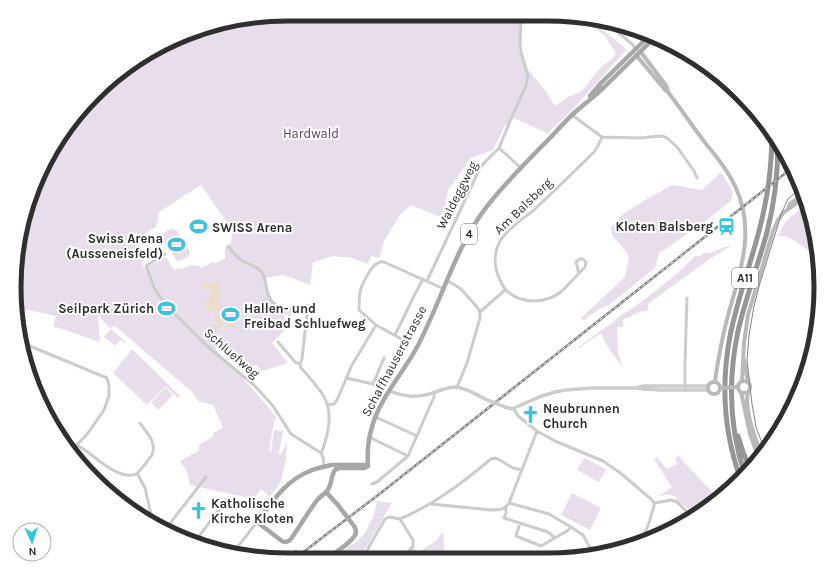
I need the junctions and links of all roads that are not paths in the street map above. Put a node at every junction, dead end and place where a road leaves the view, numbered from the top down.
1 (521, 21) edge
2 (614, 29) edge
3 (645, 39) edge
4 (651, 41) edge
5 (635, 48) junction
6 (640, 51) junction
7 (636, 55) junction
8 (668, 92) junction
9 (586, 102) junction
10 (572, 115) junction
11 (602, 137) junction
12 (771, 143) edge
13 (499, 148) junction
14 (778, 153) edge
15 (521, 168) junction
16 (697, 178) dead end
17 (799, 198) edge
18 (800, 201) edge
19 (788, 210) junction
20 (228, 246) dead end
21 (165, 254) dead end
22 (578, 273) junction
23 (423, 280) junction
24 (427, 281) junction
25 (447, 281) junction
26 (444, 289) junction
27 (505, 290) junction
28 (687, 298) dead end
29 (308, 305) dead end
30 (480, 312) junction
31 (307, 313) junction
32 (376, 325) junction
33 (395, 335) junction
34 (405, 341) dead end
35 (278, 342) dead end
36 (27, 345) edge
37 (744, 356) junction
38 (384, 358) dead end
39 (300, 364) junction
40 (732, 375) junction
41 (346, 378) junction
42 (715, 381) junction
43 (742, 381) junction
44 (748, 382) junction
45 (373, 384) junction
46 (457, 387) junction
47 (737, 387) junction
48 (685, 388) junction
49 (708, 388) junction
50 (720, 388) junction
51 (390, 391) junction
52 (383, 392) dead end
53 (741, 392) junction
54 (748, 392) junction
55 (434, 393) junction
56 (327, 405) junction
57 (514, 409) junction
58 (376, 417) junction
59 (59, 423) edge
60 (140, 423) dead end
61 (537, 431) junction
62 (416, 436) junction
63 (369, 437) junction
64 (69, 439) edge
65 (73, 445) edge
66 (77, 445) junction
67 (759, 448) edge
68 (756, 452) edge
69 (321, 453) junction
70 (408, 456) junction
71 (748, 463) edge
72 (368, 466) junction
73 (324, 467) junction
74 (743, 468) edge
75 (522, 470) junction
76 (739, 472) edge
77 (137, 473) junction
78 (332, 476) junction
79 (206, 477) dead end
80 (372, 484) dead end
81 (326, 492) junction
82 (227, 499) dead end
83 (509, 503) junction
84 (654, 503) junction
85 (431, 504) junction
86 (506, 508) junction
87 (688, 513) edge
88 (151, 515) edge
89 (400, 519) junction
90 (257, 522) junction
91 (520, 523) junction
92 (168, 526) edge
93 (571, 527) junction
94 (642, 536) edge
95 (198, 538) edge
96 (555, 538) junction
97 (236, 548) edge
98 (591, 550) edge
99 (334, 553) edge
100 (366, 553) edge
101 (407, 553) edge

1 - 13 street
2 - 5 street
3 - 5 main road, Schaffhauserstrasse / 4
4 - 6 main road, Schaffhauserstrasse / 4
5 - 6 main road
5 - 7 main road
5 - 9 main road, Schaffhauserstrasse / 4
6 - 7 main road, Schaffhauserstrasse / 4
6 - 8 main road
7 - 8 main road
7 - 9 main road, Schaffhauserstrasse / 4
8 - 42 main road
9 - 10 main road, Schaffhauserstrasse / 4
10 - 11 street
10 - 15 main road, Schaffhauserstrasse / 4
11 - 16 street
11 - 27 street, Am Balsberg
12 - 76 highway, A11
13 - 15 street
13 - 24 street, Waldeggweg
14 - 40 highway, A11
15 - 25 main road, Schaffhauserstrasse / 4
17 - 19 main road
18 - 19 main road
19 - 37 main road
20 - 31 street
21 - 69 street, Schluefweg
22 - 22 street
22 - 27 street
23 - 24 street
23 - 32 street
23 - 33 street
24 - 26 street
25 - 26 main road, Schaffhauserstrasse / 4
25 - 30 street
26 - 51 main road, Schaffhauserstrasse / 4
27 - 30 street
28 - 48 street
29 - 31 street
30 - 46 street
31 - 39 street
32 - 33 street
32 - 41 street
33 - 34 street
35 - 39 street
36 - 66 street
37 - 43 main road
37 - 44 main road
38 - 45 street
39 - 56 street
40 - 71 highway, A11
40 - 74 highway
41 - 45 street
41 - 56 street
42 - 49 main road
42 - 50 main road
43 - 44 main road
43 - 47 main road
44 - 54 main road
45 - 52 street
46 - 55 street
46 - 57 street, bridge
47 - 50 main road, bridge
47 - 53 main road
48 - 49 street
48 - 57 street
49 - 50 main road
51 - 55 street
51 - 58 main road, Schaffhauserstrasse / 4
53 - 54 main road
53 - 68 main road
54 - 67 main road
55 - 62 street
56 - 69 street
57 - 61 street
58 - 62 street
58 - 63 main road, Schaffhauserstrasse / 4
59 - 64 street
60 - 77 street
61 - 75 street
61 - 84 street
62 - 70 street
63 - 70 street
63 - 72 main road, Schaffhauserstrasse / 4
65 - 66 street
66 - 77 street
69 - 73 street
70 - 80 street
72 - 73 main road
72 - 78 main road
73 - 78 main road
73 - 90 main road
75 - 83 street
75 - 85 street
77 - 88 street
78 - 81 main road
79 - 92 street
81 - 90 main road
81 - 99 main road, bridge
82 - 95 street
83 - 86 street
83 - 93 street
84 - 87 street
84 - 94 street
85 - 86 street
85 - 89 street
86 - 91 street
89 - 100 street
89 - 101 street
90 - 97 street
91 - 96 street
91 - 96 street
93 - 96 street
93 - 98 street

